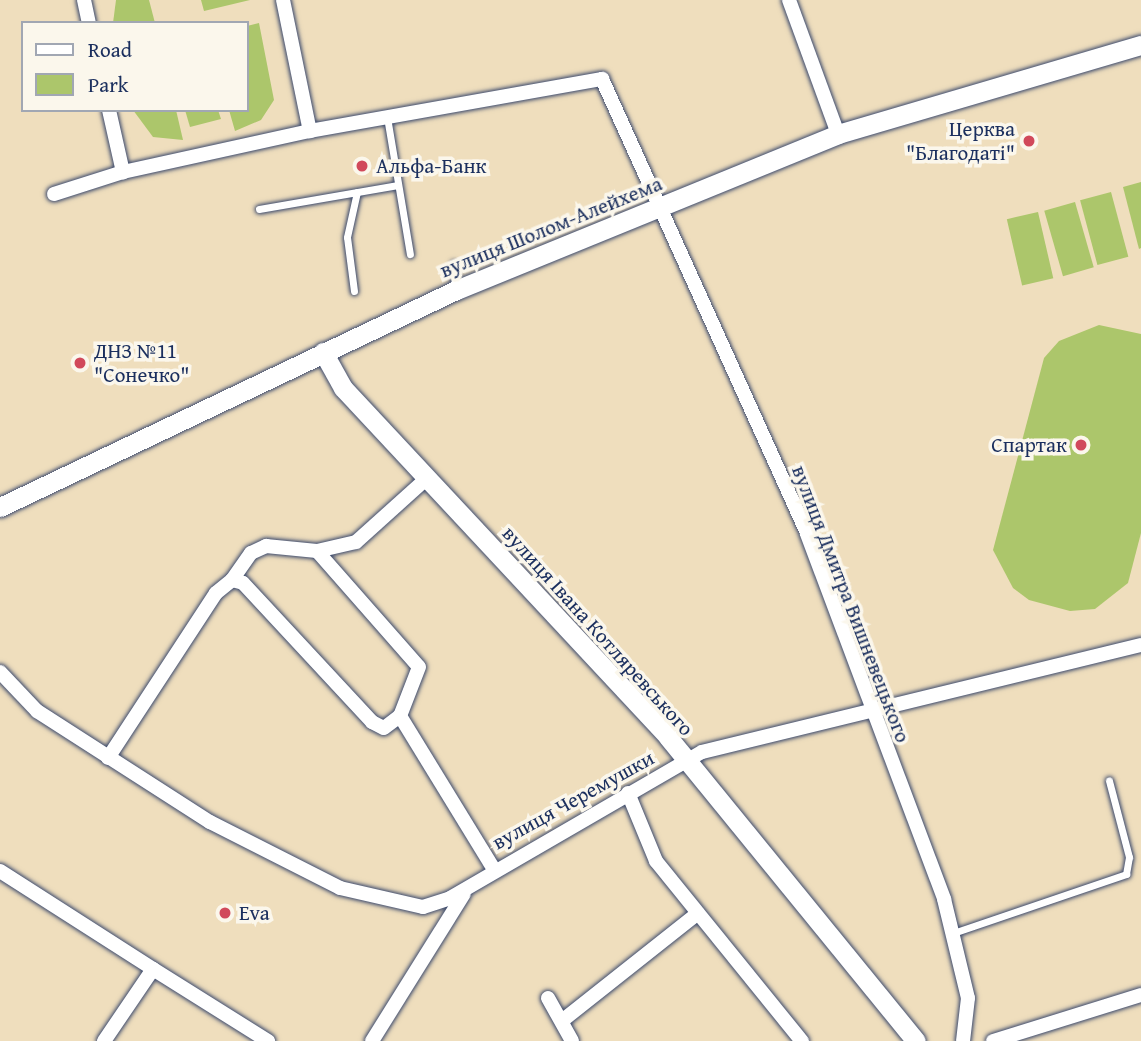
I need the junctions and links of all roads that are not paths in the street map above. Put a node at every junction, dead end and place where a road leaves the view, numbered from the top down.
1 (84, 0) edge
2 (283, 0) edge
3 (789, 0) edge
4 (89, 21) edge
5 (1141, 45) edge
6 (109, 112) edge
7 (387, 117) junction
8 (310, 131) junction
9 (838, 134) junction
10 (123, 172) junction
11 (398, 185) junction
12 (357, 192) junction
13 (54, 194) dead end
14 (661, 207) junction
15 (259, 209) dead end
16 (410, 254) dead end
17 (454, 264) dead end
18 (354, 290) dead end
19 (456, 290) junction
20 (323, 352) junction
21 (427, 478) junction
22 (0, 507) edge
23 (317, 551) junction
24 (232, 580) junction
25 (1141, 645) edge
26 (0, 672) edge
27 (868, 711) junction
28 (400, 716) junction
29 (108, 758) junction
30 (684, 761) junction
31 (1109, 781) dead end
32 (628, 793) junction
33 (493, 869) junction
34 (0, 871) edge
35 (474, 883) junction
36 (698, 913) junction
37 (956, 932) junction
38 (153, 969) junction
39 (1141, 995) edge
40 (548, 998) dead end
41 (563, 1020) junction
42 (104, 1041) edge
43 (268, 1041) edge
44 (372, 1041) edge
45 (572, 1041) edge
46 (802, 1041) edge
47 (916, 1041) edge
48 (963, 1041) edge
49 (993, 1041) edge

1 - 4 street
2 - 8 street
3 - 9 street
5 - 9 street, вулиця Шолом-Алейхема
6 - 10 street
7 - 8 street
7 - 11 lane
7 - 14 street, вулиця Дмитра Вишневецького
8 - 10 street
9 - 14 street, вулиця Шолом-Алейхема
10 - 13 street
11 - 12 lane
11 - 16 lane
12 - 15 lane
12 - 18 lane
14 - 19 street, вулиця Шолом-Алейхема
14 - 27 street, вулиця Дмитра Вишневецького
17 - 19 lane
19 - 20 street, вулиця Шолом-Алейхема
20 - 21 street, вулиця Івана Котляревського
20 - 22 street, вулиця Шолом-Алейхема
21 - 23 street
21 - 30 street, вулиця Івана Котляревського
23 - 24 street
23 - 28 street
24 - 28 street
24 - 29 street
25 - 27 street, вулиця Черемушки
26 - 29 street, вулиця Черемушки
27 - 30 street, вулиця Черемушки
27 - 37 street, вулиця Дмитра Вишневецького
28 - 33 street
29 - 35 street, вулиця Черемушки
30 - 32 street, вулиця Черемушки
30 - 47 street, вулиця Івана Котляревського
31 - 37 lane
32 - 33 street, вулиця Черемушки
32 - 36 street
33 - 35 street, вулиця Черемушки
34 - 38 street
35 - 44 street, вулиця Черемушки
36 - 41 street
36 - 46 street
37 - 48 street, вулиця Дмитра Вишневецького
38 - 42 street
38 - 43 street
39 - 49 street
40 - 41 street
41 - 45 street

